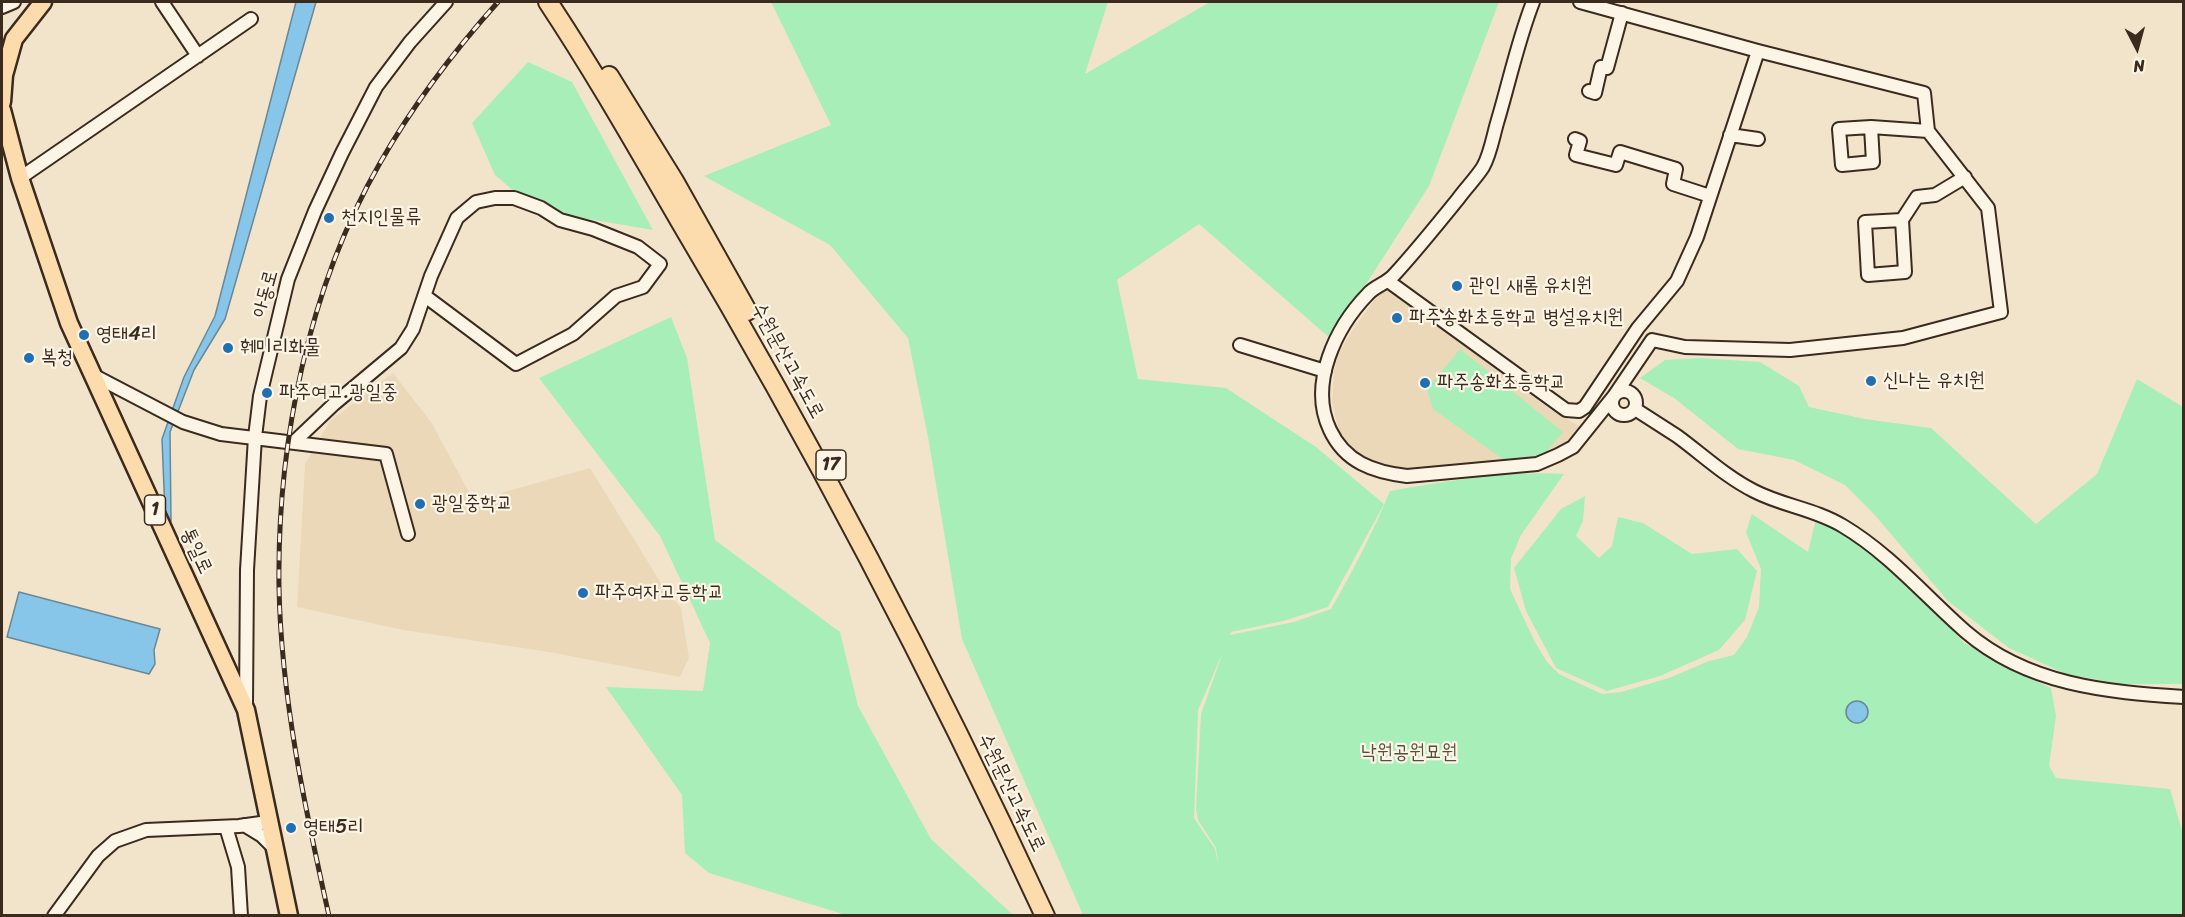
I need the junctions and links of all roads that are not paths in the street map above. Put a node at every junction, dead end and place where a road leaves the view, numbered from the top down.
1 (14, 2) edge
2 (42, 2) edge
3 (162, 2) edge
4 (446, 2) edge
5 (548, 2) edge
6 (562, 2) edge
7 (1533, 2) edge
8 (1580, 2) edge
9 (2, 7) edge
10 (1622, 13) junction
11 (251, 19) dead end
12 (574, 30) junction
13 (1758, 51) junction
14 (198, 56) junction
15 (1588, 91) dead end
16 (2, 102) edge
17 (2, 110) edge
18 (1871, 127) dead end
19 (1928, 131) junction
20 (1730, 135) junction
21 (1575, 139) dead end
22 (1758, 139) dead end
23 (1965, 177) junction
24 (20, 178) junction
25 (1710, 196) junction
26 (1902, 220) junction
27 (1388, 281) junction
28 (425, 296) junction
29 (1638, 328) junction
30 (1652, 340) junction
31 (1240, 345) dead end
32 (1325, 371) junction
33 (93, 375) junction
34 (1614, 396) junction
35 (1635, 409) junction
36 (255, 437) junction
37 (294, 442) junction
38 (408, 534) dead end
39 (2184, 697) edge
40 (246, 710) junction
41 (268, 822) junction
42 (244, 825) junction
43 (226, 826) junction
44 (274, 848) junction
45 (54, 915) edge
46 (241, 915) edge
47 (286, 915) edge
48 (1045, 915) edge
49 (1057, 915) edge

1 - 9 street
2 - 16 main road
3 - 14 street
4 - 36 street, 아동로
5 - 12 highway, 수원문산고속도로 / 17
6 - 12 highway, 수원문산고속도로 / 17
7 - 27 street
8 - 10 street
10 - 13 street
10 - 15 street
11 - 14 street
12 - 48 highway, 수원문산고속도로 / 17
12 - 49 highway, 수원문산고속도로 / 17
13 - 19 street
13 - 20 street
14 - 24 street
17 - 24 main road, 통일로 / 1
18 - 19 street
19 - 23 street
20 - 22 street
20 - 25 street
21 - 25 street
23 - 26 street
23 - 30 street
24 - 33 main road, 통일로 / 1
25 - 29 street
26 - 26 street
27 - 29 street
27 - 32 street
28 - 28 street
28 - 37 street
29 - 30 street
30 - 34 street
31 - 32 street
32 - 34 street
33 - 36 street
33 - 40 main road, 통일로 / 1
34 - 35 street
34 - 35 street
35 - 39 street
36 - 37 street
36 - 40 street, 아동로
37 - 38 street
40 - 41 main road, 통일로 / 1
41 - 42 street
41 - 44 main road, 통일로 / 1
42 - 43 street
42 - 44 street
43 - 45 street
43 - 46 street
44 - 47 main road, 통일로 / 1

